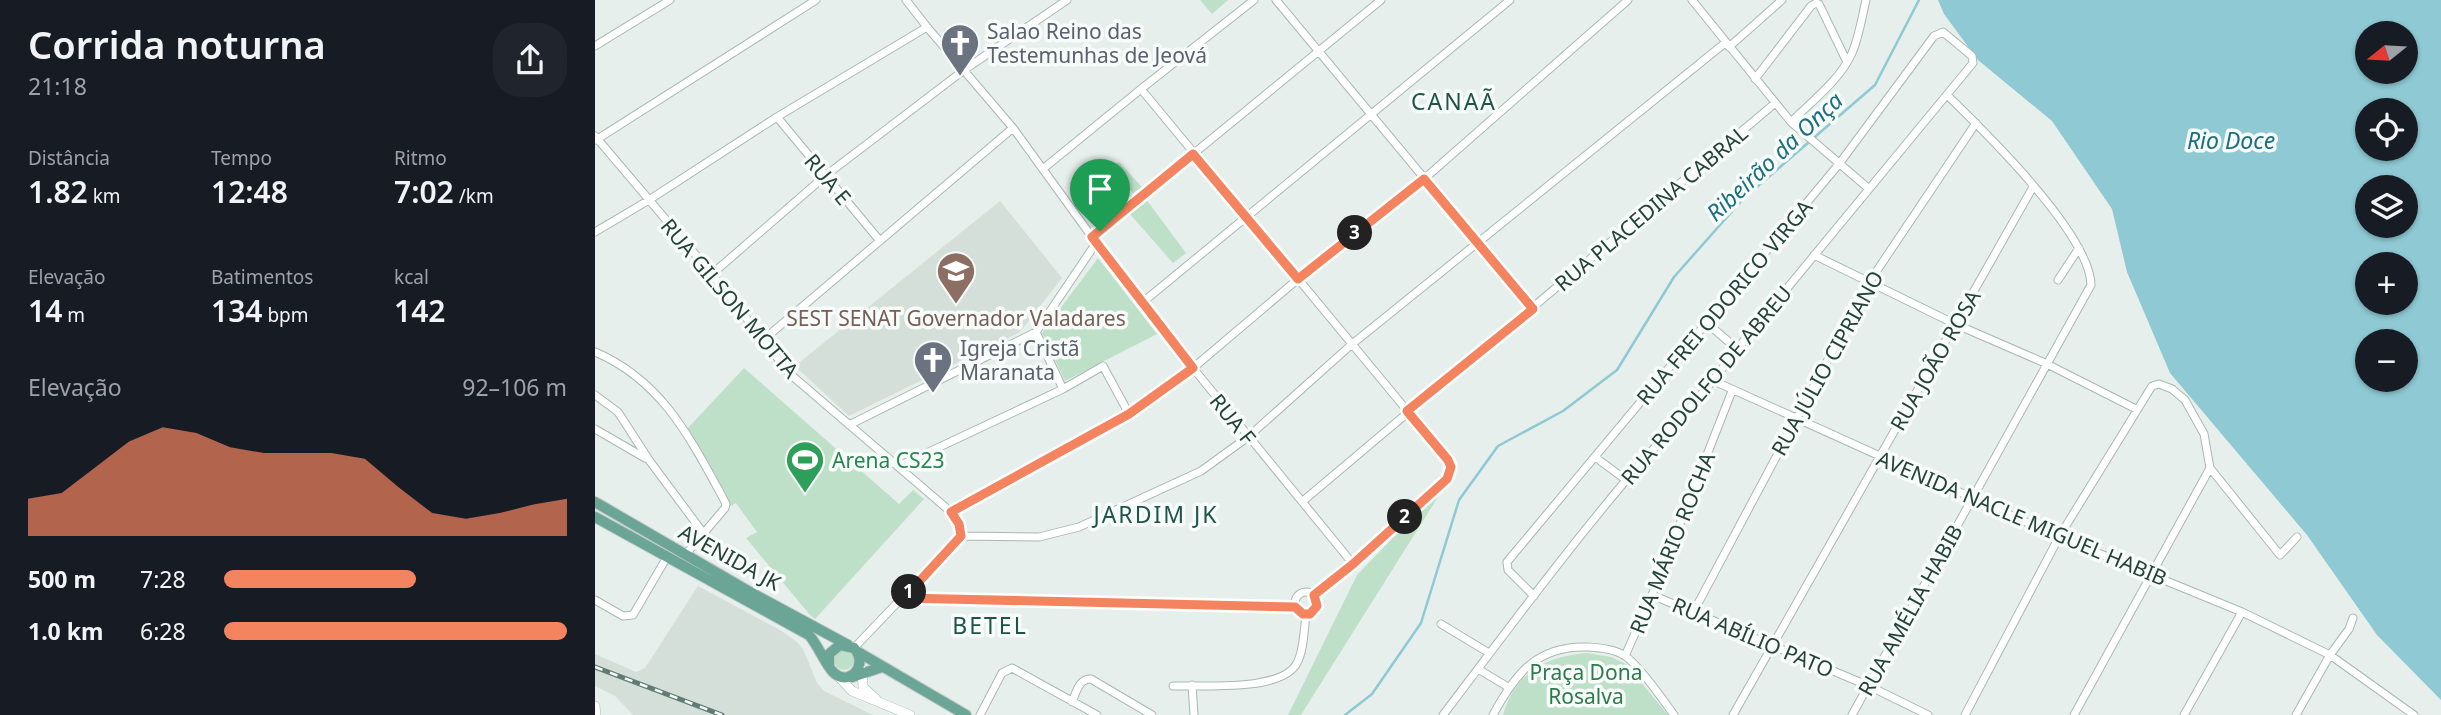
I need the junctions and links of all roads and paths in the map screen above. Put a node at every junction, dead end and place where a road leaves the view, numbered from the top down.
1 (670, 0) edge
2 (816, 0) edge
3 (906, 0) edge
4 (1067, 0) edge
5 (1254, 0) edge
6 (1276, 0) edge
7 (1381, 0) edge
8 (1510, 0) edge
9 (1628, 0) edge
10 (1692, 0) edge
11 (1782, 0) edge
12 (1866, 0) edge
13 (927, 27) junction
14 (1727, 45) junction
15 (595, 46) edge
16 (1319, 51) junction
17 (1973, 59) joint
18 (1847, 62) junction
19 (964, 70) junction
20 (1755, 79) junction
21 (1141, 89) junction
22 (1947, 95) junction
23 (1774, 104) junction
24 (1372, 116) junction
25 (777, 117) junction
26 (1791, 122) junction
27 (1976, 123) junction
28 (1013, 128) junction
29 (596, 138) edge
30 (1193, 154) junction
31 (1839, 164) junction
32 (1044, 169) junction
33 (825, 176) junction
34 (1424, 179) junction
35 (2033, 187) junction
36 (1868, 188) junction
37 (649, 200) junction
38 (1245, 216) junction
39 (595, 232) edge
40 (1094, 240) junction
41 (880, 241) junction
42 (1479, 243) junction
43 (2078, 248) junction
44 (1814, 255) junction
45 (712, 274) junction
46 (1298, 279) junction
47 (2058, 280) dead end
48 (1870, 281) junction
49 (1143, 302) junction
50 (1533, 309) junction
51 (1707, 323) junction
52 (1955, 324) junction
53 (1036, 332) junction
54 (763, 340) junction
55 (1351, 345) junction
56 (1737, 349) junction
57 (595, 352) edge
58 (2045, 363) junction
59 (1193, 368) junction
60 (1714, 381) junction
61 (1063, 389) junction
62 (1733, 391) junction
63 (595, 395) edge
64 (2136, 409) junction
65 (1407, 411) junction
66 (1129, 414) junction
67 (1797, 418) junction
68 (849, 425) junction
69 (595, 429) edge
70 (1248, 438) junction
71 (1879, 456) junction
72 (1595, 457) junction
73 (649, 460) junction
74 (899, 466) junction
75 (2210, 468) junction
76 (1626, 481) junction
77 (1971, 498) junction
78 (1303, 501) junction
79 (595, 502) edge
80 (951, 512) junction
81 (595, 517) edge
82 (704, 534) junction
83 (961, 536) junction
84 (2059, 537) junction
85 (2297, 537) dead end
86 (686, 554) junction
87 (667, 557) junction
88 (1353, 564) junction
89 (2151, 575) junction
90 (1314, 595) junction
91 (1652, 595) junction
92 (1534, 596) junction
93 (904, 598) junction
94 (595, 600) edge
95 (1295, 607) junction
96 (1694, 611) junction
97 (2242, 612) junction
98 (1306, 615) junction
99 (2353, 618) dead end
100 (1441, 624) dead end
101 (1773, 644) junction
102 (855, 652) junction
103 (1489, 653) junction
104 (2330, 655) junction
105 (1625, 656) junction
106 (828, 665) junction
107 (882, 667) junction
108 (1478, 669) junction
109 (861, 675) junction
110 (842, 676) junction
111 (1173, 685) dead end
112 (1192, 685) junction
113 (1869, 686) junction
114 (1508, 687) junction
115 (877, 700) junction
116 (1072, 702) junction
117 (2412, 714) edge
118 (910, 715) edge
119 (966, 715) edge
120 (980, 715) edge
121 (1097, 715) edge
122 (1152, 715) edge
123 (1194, 715) edge
124 (1443, 715) edge
125 (1493, 715) edge
126 (1674, 715) edge
127 (1733, 715) edge
128 (1852, 715) edge
129 (1929, 715) edge
130 (1965, 715) edge
131 (2074, 715) edge
132 (2184, 715) edge
133 (2295, 715) edge

1 - 15 street
2 - 29 street
3 - 13 street, RUA F
4 - 19 street
5 - 21 street
6 - 16 street
7 - 16 street
8 - 24 street
9 - 34 street
10 - 14 street
11 - 14 street
12 - 18 street
13 - 19 street, RUA F
13 - 25 street
14 - 20 street
14 - 42 street
16 - 24 street
16 - 30 street
17 - 22 street, RUA RODOLFO DE ABREU
17 - 31 street, RUA FREI ODORICO VIRGA
18 - 20 street
18 - 26 street
19 - 28 street, RUA F
19 - 33 street
20 - 23 street
21 - 30 street
21 - 32 street
22 - 27 street
22 - 36 street, RUA RODOLFO DE ABREU
23 - 26 street
23 - 50 street, RUA PLACEDINA CABRAL
24 - 34 street
24 - 38 street
25 - 33 street, RUA E
25 - 37 street
26 - 31 street
27 - 35 street
27 - 48 street, RUA JÚLIO CIPRIANO
28 - 32 street, RUA F
28 - 41 street
29 - 37 street, RUA GILSON MOTTA
30 - 38 street
30 - 40 street
31 - 36 street
31 - 51 street, RUA FREI ODORICO VIRGA
32 - 40 street, RUA F
33 - 41 street, RUA E
33 - 45 street
34 - 42 street
34 - 46 street
35 - 43 street
35 - 52 street, RUA JOÃO ROSA
36 - 44 street, RUA RODOLFO DE ABREU
37 - 39 street
37 - 45 street, RUA GILSON MOTTA
38 - 46 street
38 - 49 street
40 - 49 street, RUA F
40 - 53 street
41 - 54 street
42 - 50 street
42 - 55 street
43 - 47 street
43 - 58 street, RUA AMÉLIA HABIB
44 - 48 street
44 - 56 street, RUA RODOLFO DE ABREU
45 - 54 street, RUA GILSON MOTTA
46 - 55 street
46 - 59 street
48 - 52 street
48 - 67 street, RUA JÚLIO CIPRIANO
49 - 59 street, RUA F
50 - 65 street, RUA PLACEDINA CABRAL
51 - 56 street
51 - 72 street, RUA FREI ODORICO VIRGA
52 - 58 street
52 - 71 street, RUA JOÃO ROSA
53 - 61 street
53 - 68 street
54 - 68 street, RUA GILSON MOTTA
55 - 65 street
55 - 70 street
56 - 60 street, RUA RODOLFO DE ABREU
57 - 82 street
58 - 64 street
58 - 77 street, RUA AMÉLIA HABIB
59 - 66 street
59 - 70 street, RUA F
60 - 62 street, AVENIDA NACLE MIGUEL HABIB
60 - 76 street, RUA RODOLFO DE ABREU
61 - 66 street
61 - 74 street
62 - 67 street, AVENIDA NACLE MIGUEL HABIB
62 - 91 street, RUA MÁRIO ROCHA
63 - 73 street
64 - 75 street
64 - 84 street
65 - 78 street, RUA PLACEDINA CABRAL
65 - 88 street
66 - 80 street
67 - 71 street, AVENIDA NACLE MIGUEL HABIB
67 - 96 street, RUA JÚLIO CIPRIANO
68 - 74 street, RUA GILSON MOTTA
69 - 73 street
70 - 78 street, RUA F
70 - 83 street
71 - 77 street, AVENIDA NACLE MIGUEL HABIB
71 - 101 street, RUA JOÃO ROSA
72 - 76 street
72 - 92 street, RUA FREI ODORICO VIRGA
73 - 82 street
74 - 80 street, RUA GILSON MOTTA
75 - 85 street
75 - 89 street
76 - 92 street, RUA RODOLFO DE ABREU
77 - 84 street, AVENIDA NACLE MIGUEL HABIB
77 - 113 street, RUA AMÉLIA HABIB
78 - 88 street, RUA F
79 - 86 main road, AVENIDA JK
80 - 83 street, RUA GILSON MOTTA
81 - 87 main road, AVENIDA JK
82 - 86 street
83 - 93 street
84 - 89 street, AVENIDA NACLE MIGUEL HABIB
84 - 130 street
86 - 102 main road, AVENIDA JK
87 - 94 street
87 - 106 main road, AVENIDA JK
88 - 90 street
89 - 97 street, AVENIDA NACLE MIGUEL HABIB
89 - 131 street
90 - 95 street
90 - 98 street
91 - 96 street, RUA ABÍLIO PATO
91 - 105 street, RUA MÁRIO ROCHA
92 - 103 street, RUA RODOLFO DE ABREU
93 - 95 street
93 - 102 street
95 - 98 street
96 - 101 street, RUA ABÍLIO PATO
97 - 104 street, AVENIDA NACLE MIGUEL HABIB
97 - 132 street
98 - 112 street
99 - 104 street
100 - 103 street
101 - 113 street, RUA ABÍLIO PATO
101 - 127 street, RUA JOÃO ROSA
102 - 106 main road
102 - 107 main road, AVENIDA JK
102 - 109 street
102 - 110 main road
103 - 108 street, RUA RODOLFO DE ABREU
104 - 117 street, AVENIDA NACLE MIGUEL HABIB
104 - 133 street
105 - 114 street
105 - 126 street
106 - 110 main road
107 - 109 main road
107 - 119 main road, AVENIDA JK
108 - 114 street
108 - 124 street, RUA RODOLFO DE ABREU
109 - 110 main road
109 - 115 street
110 - 115 street
111 - 112 street
112 - 123 street
113 - 128 street, RUA AMÉLIA HABIB
113 - 129 street, RUA ABÍLIO PATO
114 - 125 street
115 - 118 street
116 - 120 street
116 - 121 street
116 - 122 street

